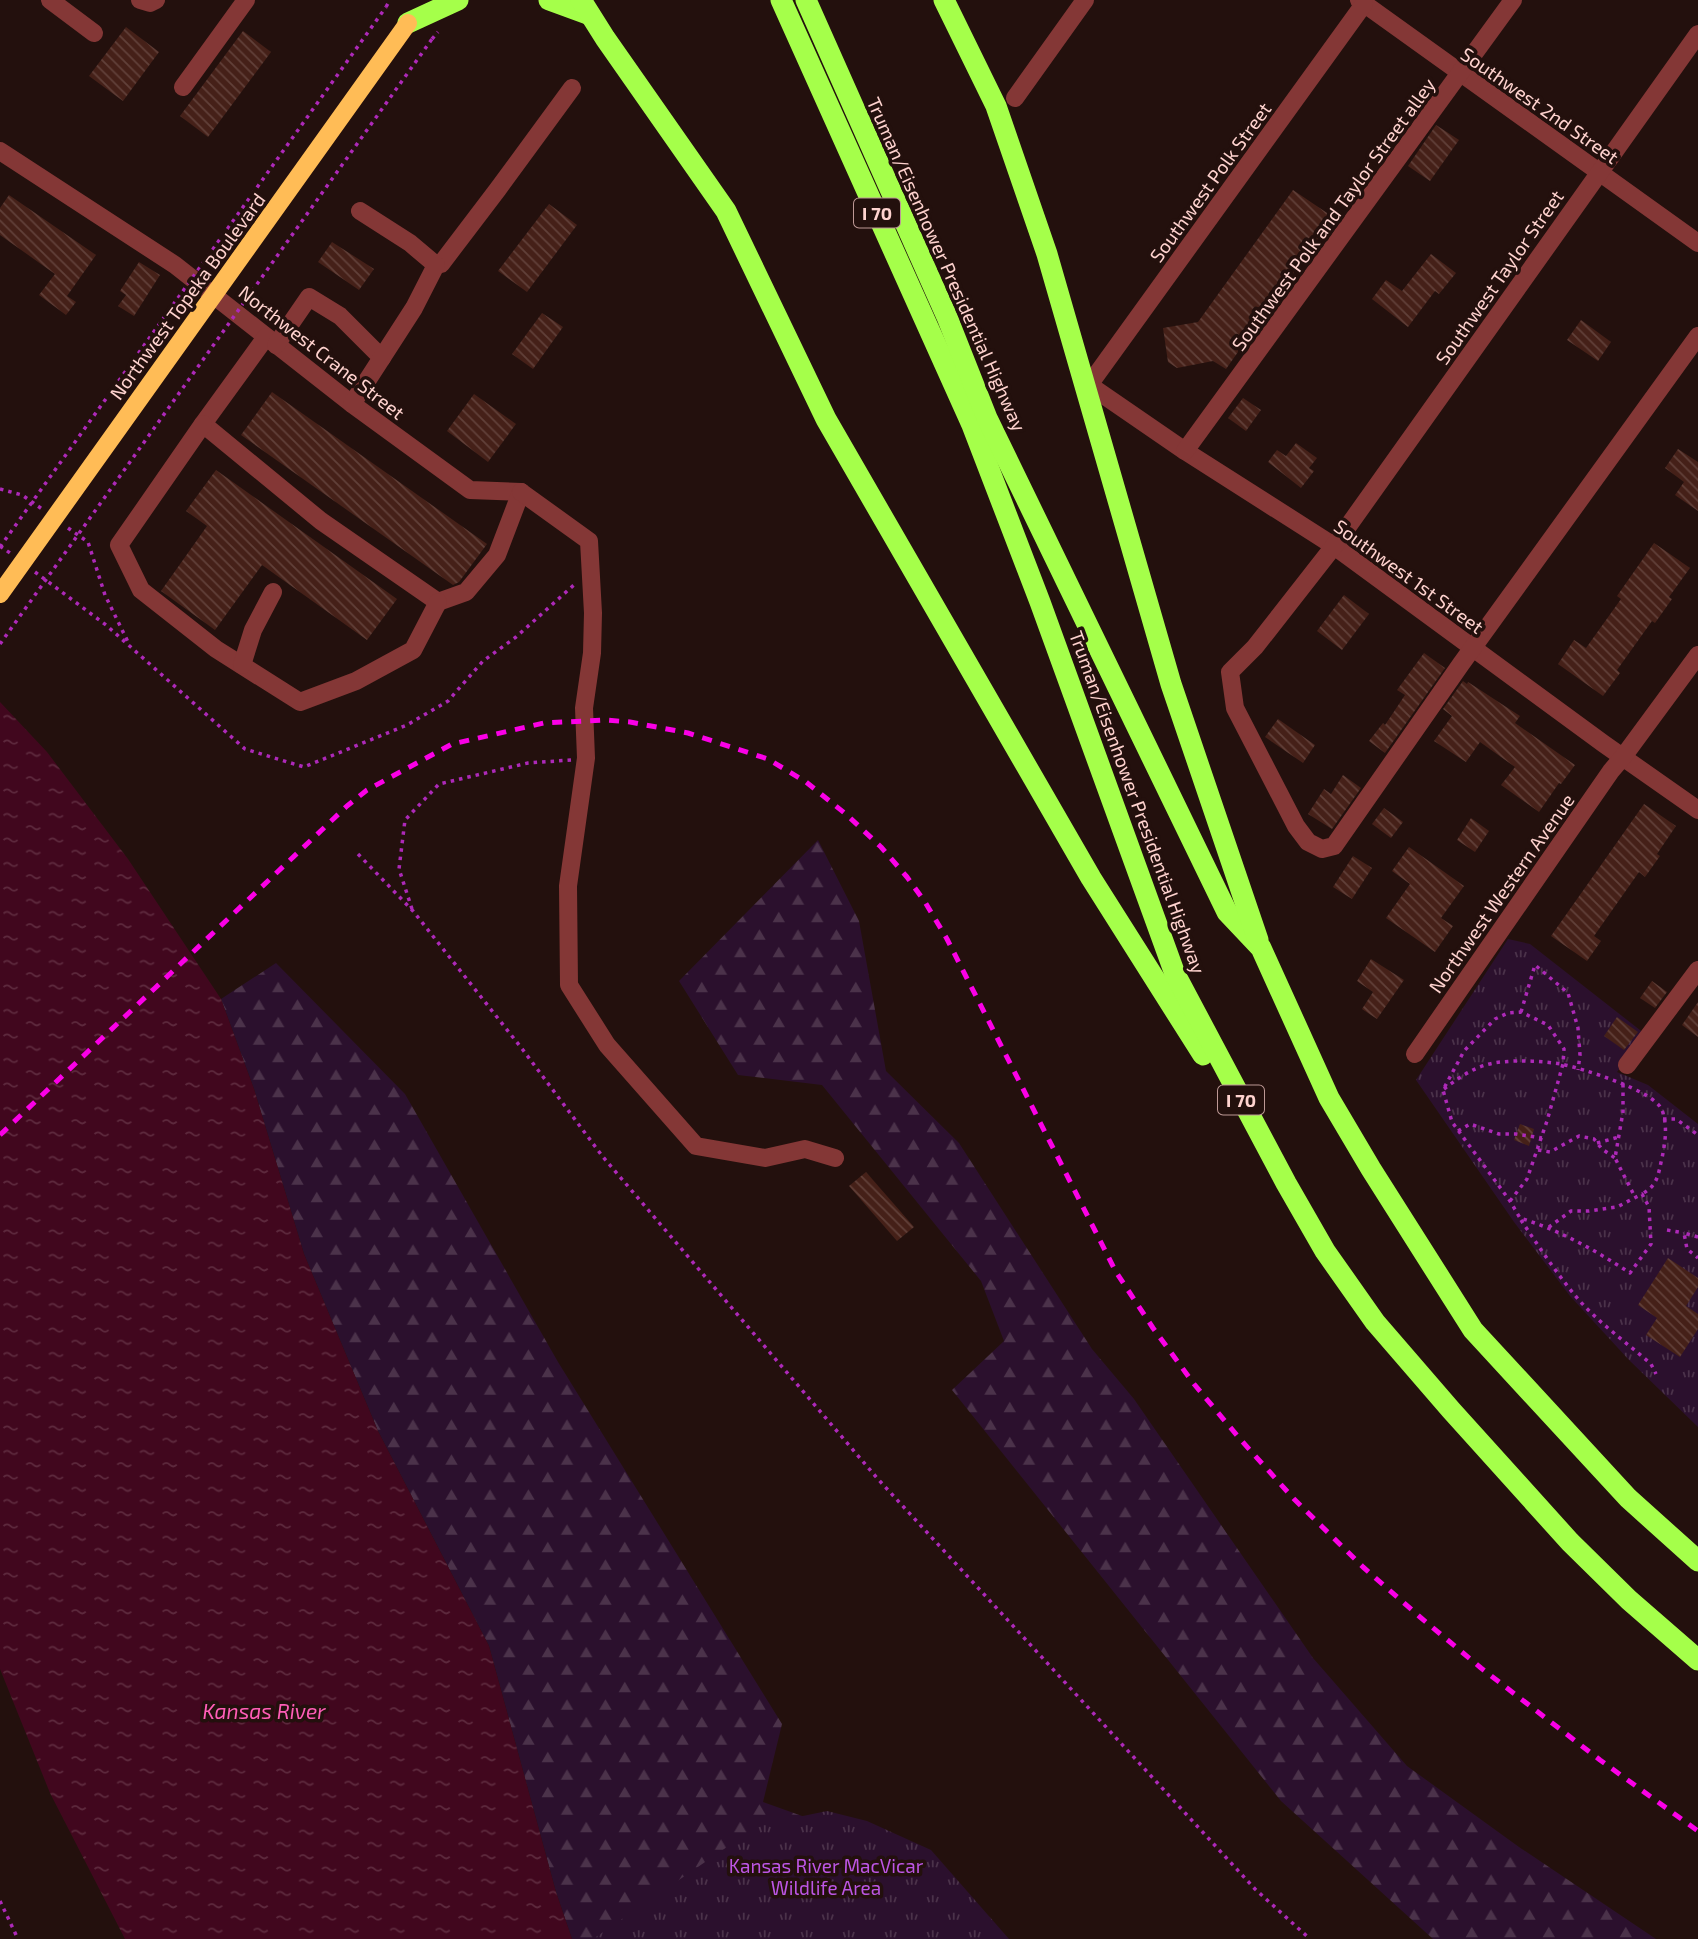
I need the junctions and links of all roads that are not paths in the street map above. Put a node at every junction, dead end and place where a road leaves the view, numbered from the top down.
1 (50, 0) edge
2 (141, 0) edge
3 (156, 0) edge
4 (246, 0) edge
5 (458, 0) edge
6 (550, 0) edge
7 (781, 0) edge
8 (806, 0) edge
9 (944, 0) edge
10 (1085, 0) edge
11 (1513, 0) edge
12 (1362, 2) edge
13 (586, 8) edge
14 (408, 23) joint
15 (94, 33) dead end
16 (1698, 34) edge
17 (1461, 74) junction
18 (183, 87) dead end
19 (572, 88) dead end
20 (1015, 98) dead end
21 (0, 151) edge
22 (1599, 172) junction
23 (360, 211) dead end
24 (1698, 243) edge
25 (436, 265) junction
26 (1698, 336) edge
27 (271, 341) junction
28 (382, 358) junction
29 (1089, 384) joint
30 (352, 404) junction
31 (980, 422) junction
32 (203, 424) junction
33 (1185, 451) junction
34 (521, 492) junction
35 (1335, 546) junction
36 (273, 592) dead end
37 (0, 594) edge
38 (438, 602) junction
39 (1473, 648) junction
40 (1698, 655) edge
41 (242, 666) junction
42 (1623, 757) junction
43 (1698, 810) edge
44 (1261, 948) junction
45 (1698, 970) edge
46 (1415, 1054) dead end
47 (1627, 1065) dead end
48 (835, 1158) dead end
49 (1286, 1183) junction
50 (1698, 1561) edge
51 (1698, 1660) edge

1 - 15 street
2 - 3 street
4 - 18 street
5 - 14 highway
6 - 13 highway
7 - 31 highway, Truman/Eisenhower Presidential Highway / I 70
8 - 31 highway, Truman/Eisenhower Presidential Highway / I 70
9 - 44 highway
10 - 20 street
11 - 17 street, Southwest Polk and Taylor Street alley
12 - 17 street, Southwest 2nd Street
12 - 29 street, Southwest Polk Street
13 - 49 highway
14 - 37 main road, Northwest Topeka Boulevard, bridge
16 - 22 street, Southwest Taylor Street
17 - 22 street, Southwest 2nd Street
17 - 33 street, Southwest Polk and Taylor Street alley
19 - 25 street
21 - 27 street, Northwest Crane Street
22 - 24 street, Southwest 2nd Street
22 - 35 street, Southwest Taylor Street
23 - 25 street
25 - 28 street
26 - 39 street
27 - 28 street
27 - 30 street, Northwest Crane Street
27 - 32 street
28 - 30 street
29 - 33 street, Southwest 1st Street
30 - 34 street, Northwest Crane Street
31 - 44 highway, Truman/Eisenhower Presidential Highway / I 70
31 - 49 highway, Truman/Eisenhower Presidential Highway / I 70
32 - 38 street
32 - 41 street
33 - 35 street, Southwest 1st Street
34 - 38 street
34 - 48 street
35 - 39 street, Southwest 1st Street
35 - 39 street, Southwest Taylor Street
36 - 41 street
38 - 41 street
39 - 42 street, Southwest 1st Street
40 - 42 street, Northwest Western Avenue
42 - 43 street, Southwest 1st Street
42 - 46 street, Northwest Western Avenue
44 - 50 highway, Truman/Eisenhower Presidential Highway / I 70
45 - 47 street
49 - 51 highway, Truman/Eisenhower Presidential Highway / I 70

